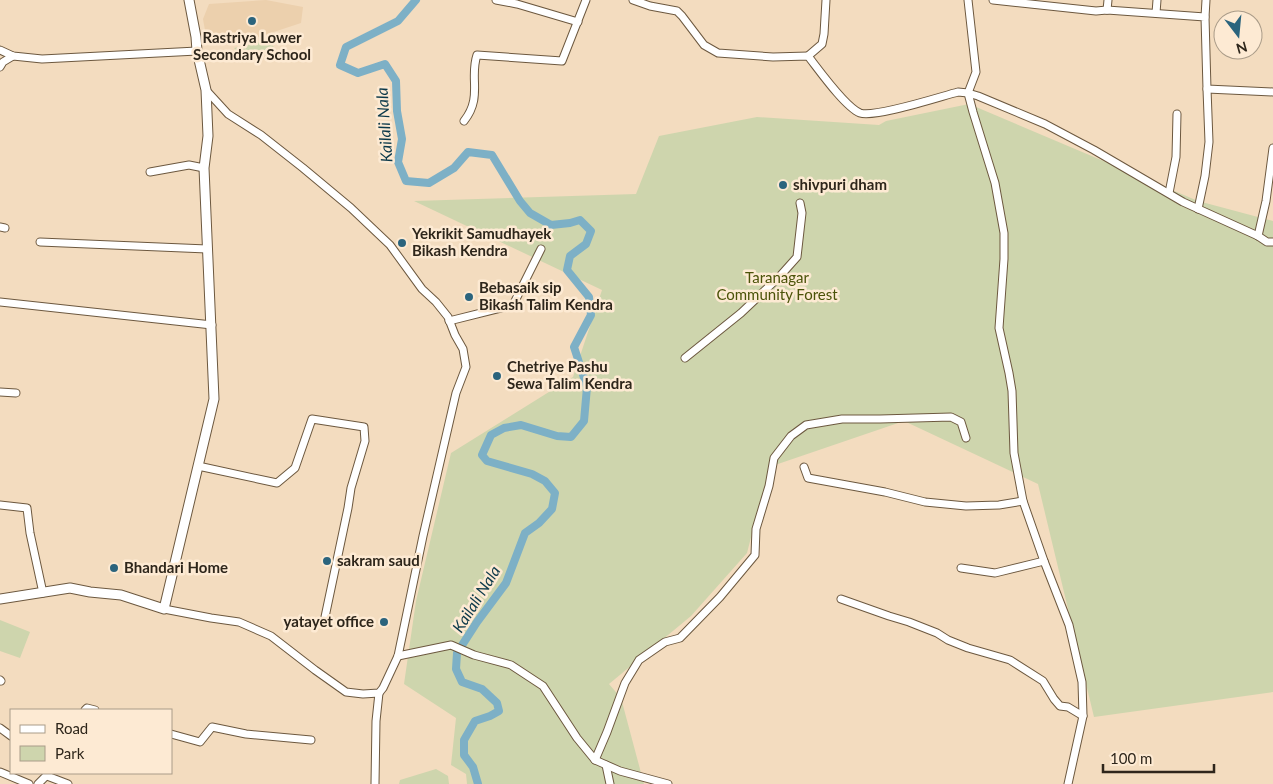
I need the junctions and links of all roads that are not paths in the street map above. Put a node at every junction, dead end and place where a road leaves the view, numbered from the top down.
1 (189, 0) edge
2 (496, 0) edge
3 (586, 0) edge
4 (633, 0) edge
5 (826, 0) edge
6 (968, 0) edge
7 (994, 0) edge
8 (1108, 0) edge
9 (1157, 0) edge
10 (1206, 0) edge
11 (1107, 10) junction
12 (1156, 14) junction
13 (1205, 17) junction
14 (578, 22) junction
15 (0, 50) edge
16 (197, 52) junction
17 (13, 56) junction
18 (808, 56) junction
19 (0, 67) edge
20 (206, 90) junction
21 (1207, 90) junction
22 (1273, 92) edge
23 (968, 93) junction
24 (1177, 114) dead end
25 (464, 121) dead end
26 (1273, 148) edge
27 (204, 168) junction
28 (150, 172) dead end
29 (1169, 194) junction
30 (800, 203) dead end
31 (1198, 209) junction
32 (1258, 236) junction
33 (40, 242) dead end
34 (1273, 242) edge
35 (207, 249) junction
36 (541, 249) dead end
37 (0, 302) edge
38 (449, 321) junction
39 (212, 325) junction
40 (685, 358) dead end
41 (0, 392) edge
42 (16, 393) dead end
43 (966, 438) dead end
44 (198, 466) junction
45 (804, 468) dead end
46 (1023, 500) junction
47 (0, 505) edge
48 (1044, 561) junction
49 (961, 568) dead end
50 (42, 593) junction
51 (0, 599) edge
52 (841, 600) dead end
53 (164, 609) junction
54 (325, 617) dead end
55 (398, 656) junction
56 (379, 693) junction
57 (1083, 716) junction
58 (172, 734) edge
59 (311, 740) dead end
60 (595, 760) junction
61 (606, 765) junction
62 (0, 772) edge
63 (47, 774) edge
64 (29, 784) edge
65 (38, 784) edge
66 (68, 784) edge
67 (375, 784) edge
68 (610, 784) edge
69 (668, 784) edge
70 (1068, 784) edge

1 - 16 street
2 - 14 street
3 - 14 street
4 - 18 street
5 - 18 street
6 - 23 street
7 - 11 street
8 - 11 street
9 - 12 street
10 - 13 street
11 - 12 street
12 - 13 street
13 - 21 street
14 - 25 street
15 - 17 street
16 - 17 street
16 - 20 street
17 - 19 street
18 - 23 street
20 - 27 street
20 - 38 street
21 - 22 street
21 - 31 street
23 - 29 street
23 - 46 street
24 - 29 street
26 - 32 street
27 - 28 street
27 - 35 street
29 - 31 street
30 - 40 street
31 - 32 street
32 - 34 street
33 - 35 street
35 - 39 street
36 - 38 street
37 - 39 street
38 - 55 street
39 - 44 street
41 - 42 street
43 - 60 street
44 - 53 street
44 - 54 street
45 - 46 street
46 - 48 street
47 - 50 street
48 - 49 street
48 - 57 street
50 - 51 street
50 - 53 street
52 - 57 street
53 - 56 street
55 - 56 street
55 - 60 street
56 - 67 street
57 - 70 street
58 - 59 street
60 - 61 street
61 - 68 street
61 - 69 street
62 - 64 street
63 - 65 street
63 - 66 street

